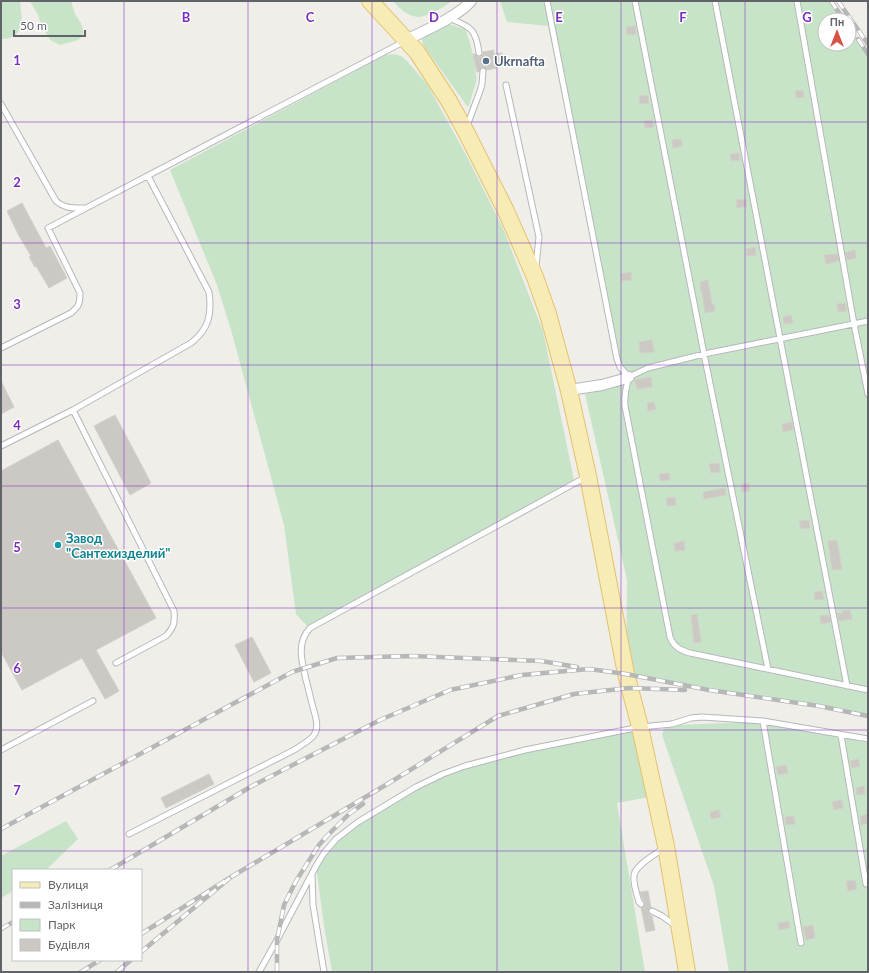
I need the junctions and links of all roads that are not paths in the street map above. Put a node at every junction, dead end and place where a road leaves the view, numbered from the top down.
1 (370, 1) edge
2 (470, 1) edge
3 (547, 1) edge
4 (635, 1) edge
5 (715, 1) edge
6 (797, 1) edge
7 (449, 18) junction
8 (406, 40) junction
9 (479, 53) dead end
10 (483, 71) dead end
11 (506, 85) dead end
12 (1, 104) edge
13 (465, 130) junction
14 (148, 176) junction
15 (87, 208) junction
16 (535, 277) junction
17 (868, 322) edge
18 (854, 324) junction
19 (780, 339) junction
20 (1, 348) edge
21 (704, 354) junction
22 (629, 377) junction
23 (569, 391) junction
24 (868, 394) edge
25 (73, 410) junction
26 (1, 446) edge
27 (588, 476) junction
28 (116, 663) dead end
29 (768, 669) junction
30 (847, 686) junction
31 (868, 690) edge
32 (93, 701) dead end
33 (763, 721) junction
34 (640, 727) junction
35 (841, 735) junction
36 (868, 739) edge
37 (1, 750) edge
38 (129, 834) dead end
39 (666, 846) junction
40 (312, 873) junction
41 (866, 884) dead end
42 (641, 904) dead end
43 (652, 911) dead end
44 (680, 928) junction
45 (801, 943) dead end
46 (258, 972) edge
47 (324, 972) edge
48 (687, 972) edge

1 - 8 main road
2 - 7 street
3 - 22 lane
4 - 21 lane
5 - 19 lane
6 - 18 lane
7 - 8 street
7 - 9 lane
8 - 13 main road
8 - 14 lane
10 - 13 lane
11 - 16 lane
12 - 15 lane
13 - 16 main road
14 - 15 lane
14 - 25 lane
15 - 20 lane
16 - 23 main road
17 - 18 lane
18 - 19 lane
18 - 24 lane
19 - 21 lane
19 - 30 lane
21 - 22 lane
21 - 29 lane
22 - 23 street
22 - 29 lane
23 - 27 main road
25 - 26 lane
25 - 28 lane
27 - 34 main road
27 - 38 lane
29 - 30 lane
30 - 31 lane
32 - 37 lane
33 - 34 lane
33 - 35 lane
33 - 45 lane
34 - 39 main road
34 - 40 lane
35 - 36 lane
35 - 41 lane
39 - 42 lane
39 - 44 main road
40 - 46 lane
40 - 47 lane
43 - 44 lane
44 - 48 main road

